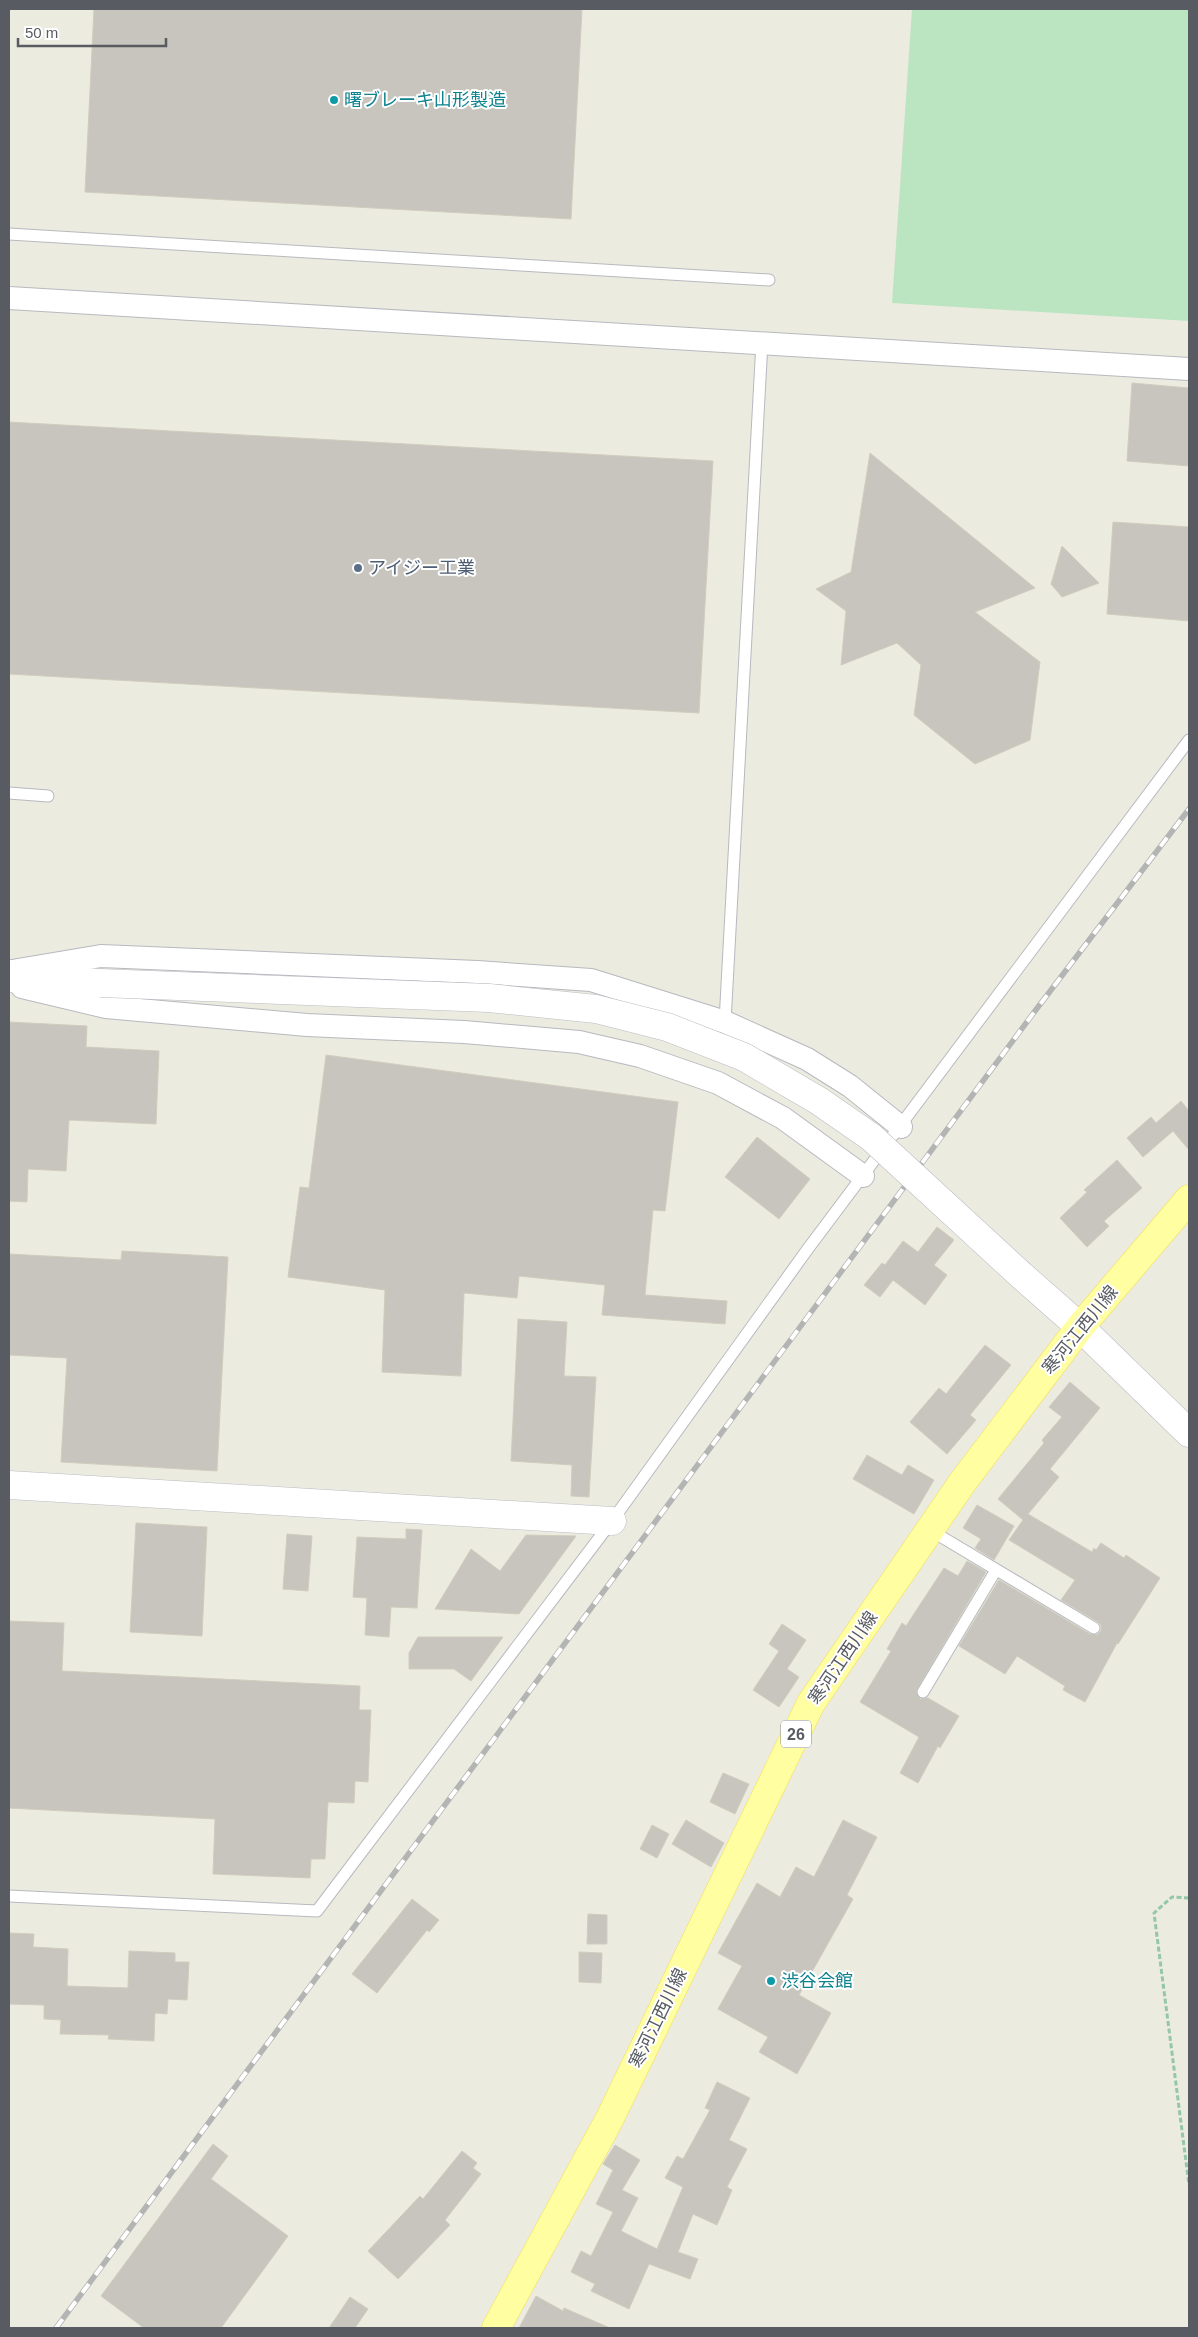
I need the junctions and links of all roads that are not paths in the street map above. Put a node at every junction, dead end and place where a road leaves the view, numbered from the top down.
1 (9, 234) edge
2 (769, 280) dead end
3 (9, 298) edge
4 (762, 342) junction
5 (1189, 369) edge
6 (1189, 740) edge
7 (9, 793) edge
8 (48, 796) dead end
9 (9, 971) edge
10 (9, 978) edge
11 (9, 984) edge
12 (725, 1022) junction
13 (900, 1127) junction
14 (863, 1176) junction
15 (1189, 1199) edge
16 (1080, 1326) junction
17 (1189, 1433) edge
18 (9, 1485) edge
19 (612, 1522) junction
20 (930, 1530) junction
21 (996, 1570) junction
22 (1094, 1628) dead end
23 (923, 1692) dead end
24 (9, 1896) edge
25 (496, 2328) edge

1 - 2 lane
3 - 4 street
4 - 5 street
4 - 12 lane
6 - 13 lane
7 - 8 lane
9 - 12 street
10 - 16 street, bridge
11 - 14 street
12 - 13 street
13 - 14 lane
14 - 19 lane
15 - 16 main road, 寒河江西川線 / 26
16 - 17 street
16 - 20 main road, 寒河江西川線 / 26
18 - 19 street
19 - 24 lane
20 - 21 lane
20 - 25 main road, 寒河江西川線 / 26
21 - 22 lane
21 - 23 lane

